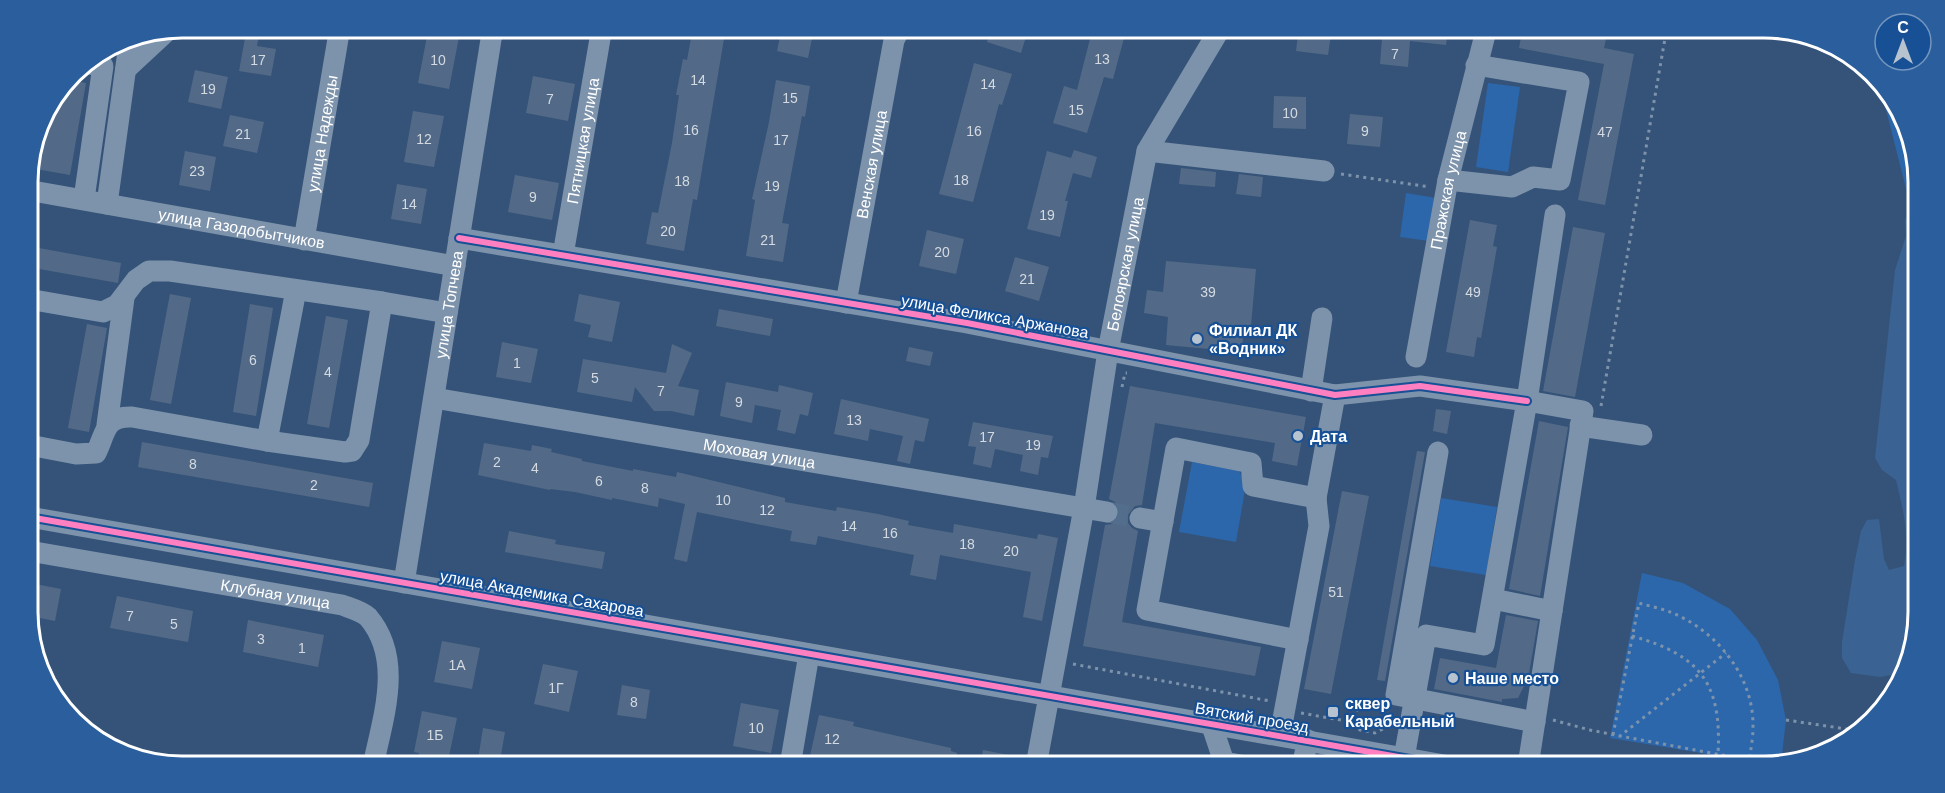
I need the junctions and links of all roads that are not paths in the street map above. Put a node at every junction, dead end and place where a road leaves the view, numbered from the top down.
1 (338, 38) edge
2 (491, 38) edge
3 (600, 38) edge
4 (895, 38) edge
5 (1214, 38) edge
6 (1484, 38) edge
7 (158, 39) edge
8 (129, 47) edge
9 (97, 65) edge
10 (1476, 65) junction
11 (126, 69) junction
12 (1147, 151) junction
13 (1324, 171) road end
14 (1447, 185) junction
15 (38, 192) edge
16 (84, 199) junction
17 (107, 204) junction
18 (1555, 215) dead end
19 (459, 238) junction
20 (304, 240) junction
21 (563, 255) junction
22 (455, 266) junction
23 (296, 290) junction
24 (124, 298) junction
25 (38, 301) edge
26 (382, 303) junction
27 (846, 303) junction
28 (447, 313) junction
29 (1322, 318) dead end
30 (1108, 351) junction
31 (1416, 357) dead end
32 (1311, 391) junction
33 (1335, 395) junction
34 (434, 398) junction
35 (1527, 400) junction
36 (107, 425) junction
37 (1589, 428) junction
38 (1642, 435) dead end
39 (267, 441) junction
40 (38, 447) edge
41 (1438, 452) dead end
42 (1316, 498) junction
43 (1084, 508) junction
44 (1107, 512) tunnel mouth
45 (1140, 518) tunnel mouth
46 (38, 519) edge
47 (1163, 522) junction
48 (38, 553) edge
49 (404, 583) junction
50 (1492, 599) junction
51 (1552, 611) junction
52 (1298, 640) junction
53 (809, 654) junction
54 (1049, 697) junction
55 (1413, 707) junction
56 (1535, 722) junction
57 (1211, 723) junction
58 (1280, 735) junction
59 (1308, 740) junction
60 (1038, 755) edge
61 (1222, 755) edge
62 (1304, 755) edge
63 (1377, 755) edge
64 (1395, 755) edge
65 (1530, 755) edge
66 (375, 756) edge
67 (792, 756) edge

1 - 20 street, улица Надежды
2 - 19 street, улица Топчева
3 - 21 street, Пятницкая улица
4 - 27 street, Венская улица
5 - 12 street, Белоярская улица
6 - 10 street, Пражская улица
7 - 11 street
8 - 11 street
9 - 16 street
10 - 14 street, Пражская улица
10 - 14 street
11 - 17 street
12 - 13 street
12 - 30 street, Белоярская улица
14 - 31 street, Пражская улица
15 - 16 street, улица Газодобытчиков
16 - 17 street, улица Газодобытчиков
17 - 20 street, улица Газодобытчиков
18 - 35 street
19 - 21 street, улица Феликса Аржанова
19 - 22 street, улица Топчева
20 - 22 street, улица Газодобытчиков
21 - 27 street, улица Феликса Аржанова
22 - 28 street, улица Топчева
23 - 24 street
23 - 26 street
23 - 39 street
24 - 25 street
24 - 36 street
26 - 28 street
26 - 39 street
27 - 30 street, улица Феликса Аржанова
28 - 34 street, улица Топчева
29 - 32 street
30 - 32 street, улица Феликса Аржанова
30 - 43 street, Белоярская улица
32 - 33 street, улица Феликса Аржанова
33 - 35 street, улица Феликса Аржанова
33 - 42 street
34 - 43 street, Моховая улица
34 - 49 street, улица Топчева
35 - 37 street, улица Феликса Аржанова
35 - 50 street
36 - 39 street
36 - 40 street
37 - 38 street
37 - 51 street
41 - 55 street
42 - 47 street
42 - 52 street
43 - 44 street, Моховая улица
43 - 54 street, Белоярская улица
45 - 47 street
46 - 49 street, улица Академика Сахарова
47 - 52 street
48 - 66 street, Клубная улица
49 - 53 street, улица Академика Сахарова
50 - 51 street
50 - 55 street
51 - 56 street
52 - 58 street
53 - 54 street, улица Академика Сахарова
53 - 67 street
54 - 57 street, Вятский проезд
54 - 60 street, Белоярская улица
55 - 56 street
55 - 64 street
56 - 65 street
57 - 58 street, Вятский проезд
57 - 61 street
58 - 59 street, Вятский проезд
59 - 62 street
59 - 63 street, Вятский проезд

